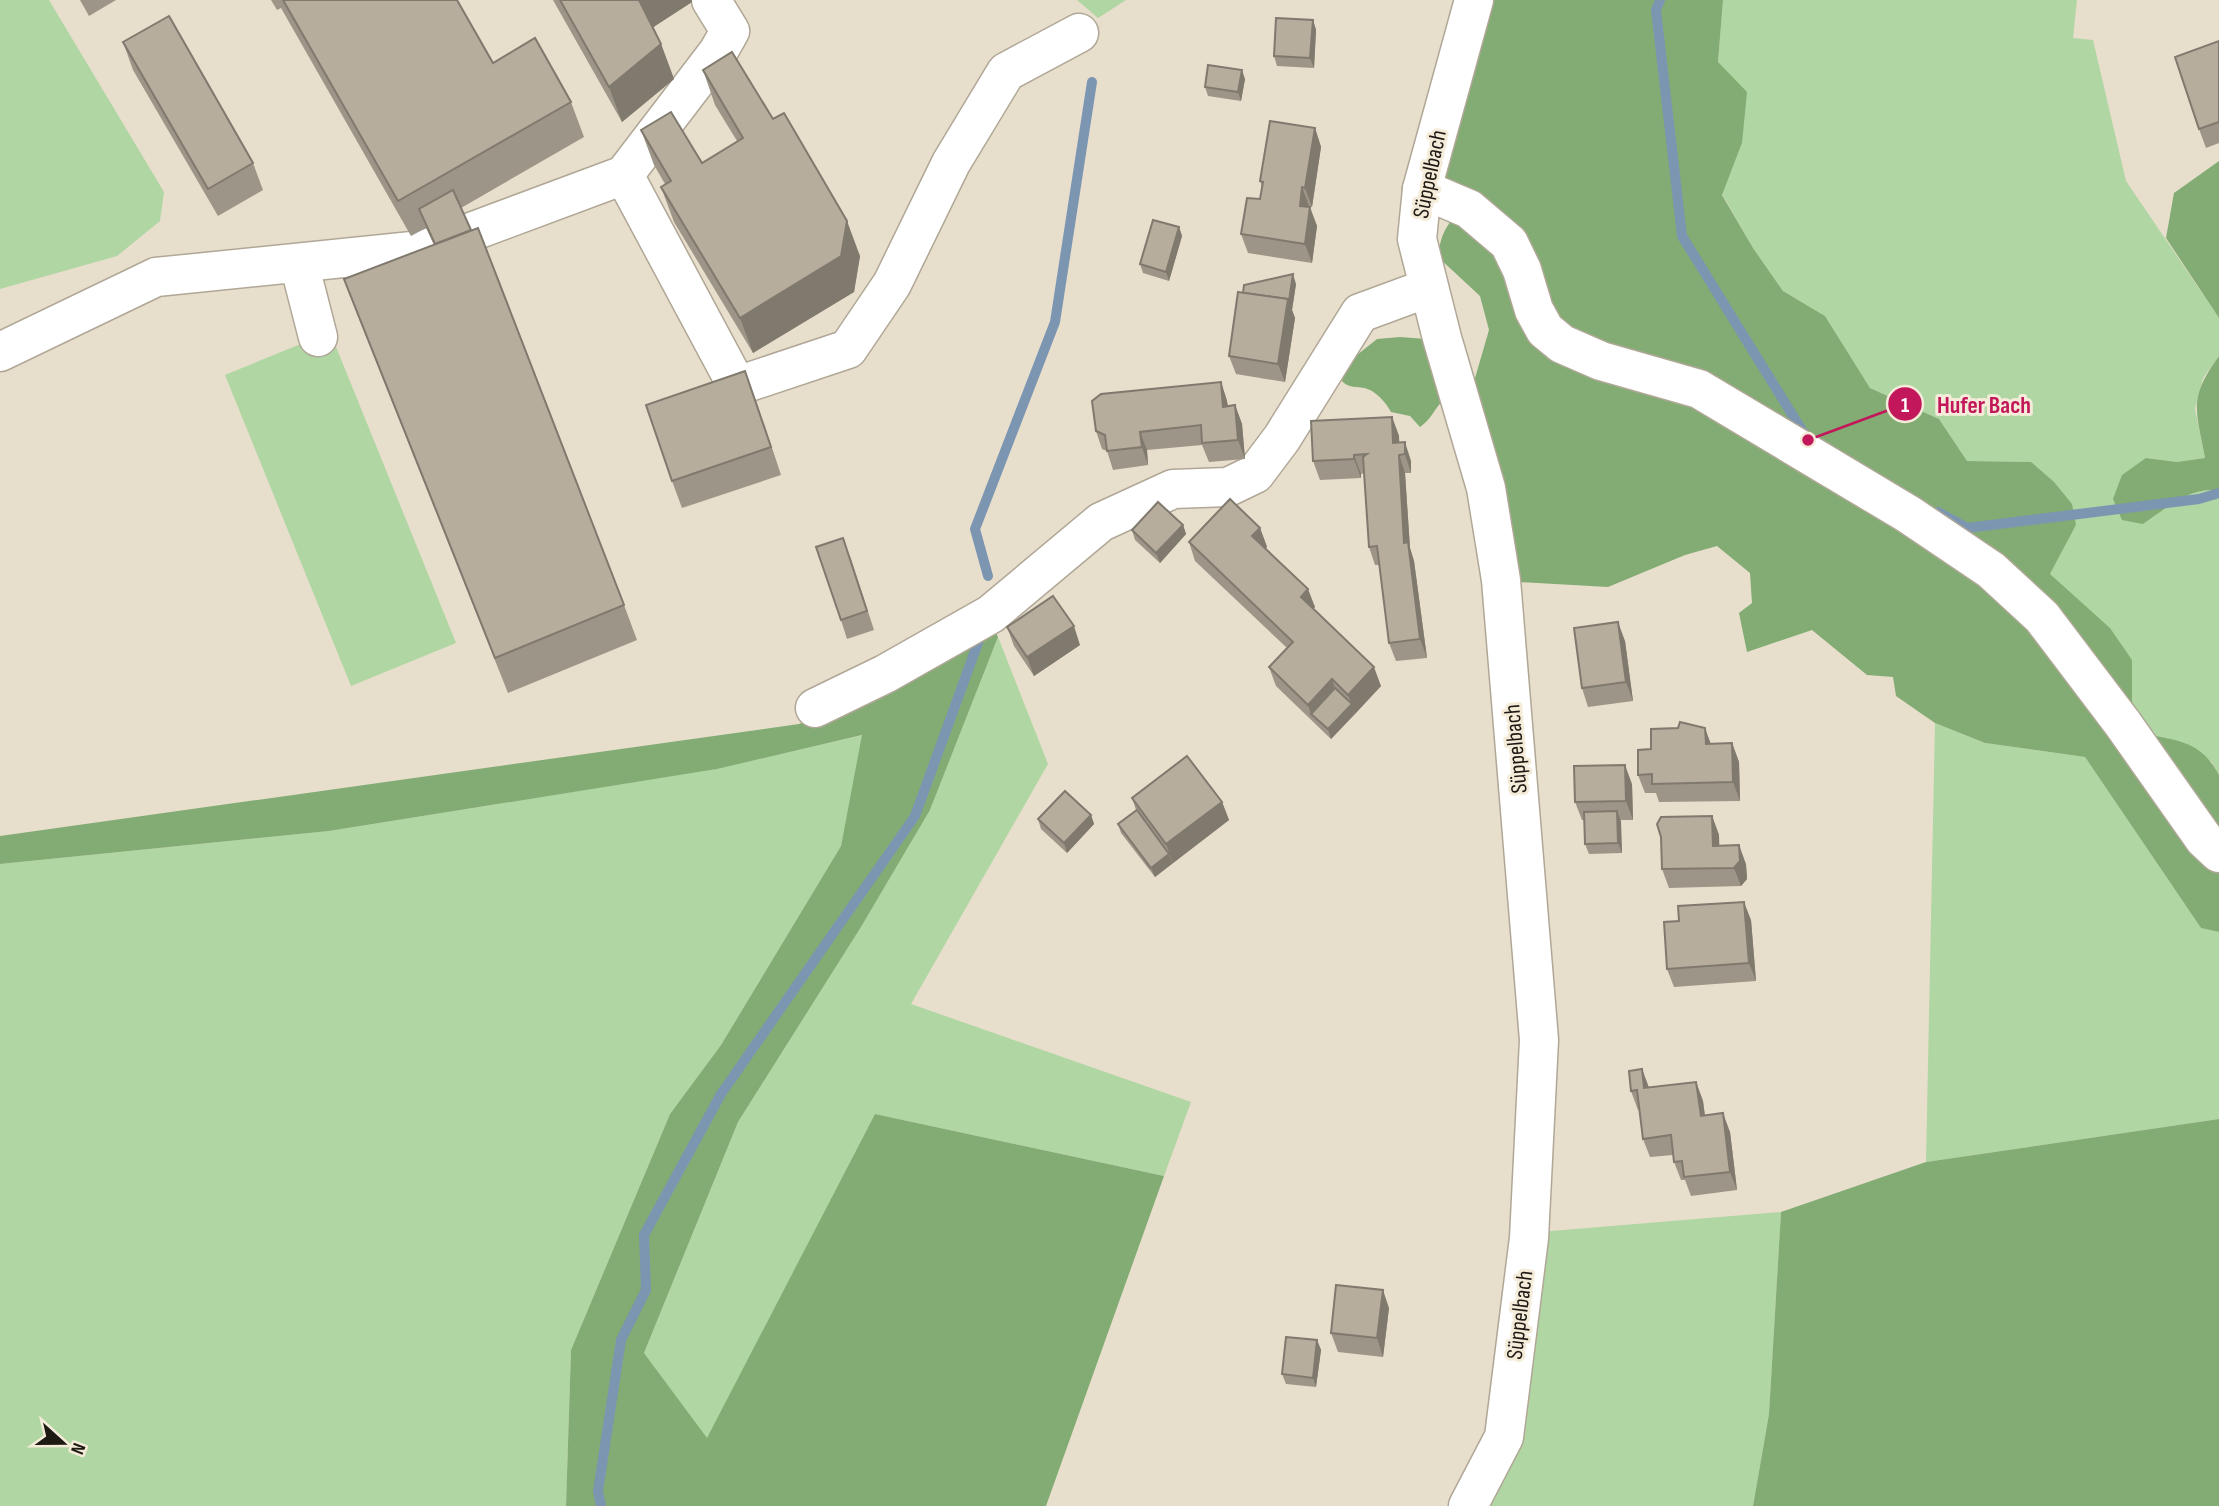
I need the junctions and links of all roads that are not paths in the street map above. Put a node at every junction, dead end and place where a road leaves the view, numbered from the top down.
1 (710, 0) edge
2 (1474, 0) edge
3 (1079, 33) dead end
4 (624, 175) junction
5 (1422, 189) junction
6 (471, 232) edge
7 (434, 246) edge
8 (299, 263) junction
9 (1429, 288) junction
10 (318, 337) dead end
11 (0, 352) edge
12 (815, 708) dead end
13 (2219, 853) edge
14 (1468, 1506) edge

1 - 4 street
2 - 5 street, Süppelbach
3 - 4 street
4 - 6 street
5 - 9 street, Süppelbach
5 - 13 street
7 - 8 street
8 - 10 street
8 - 11 street
9 - 12 street
9 - 14 street, Süppelbach

